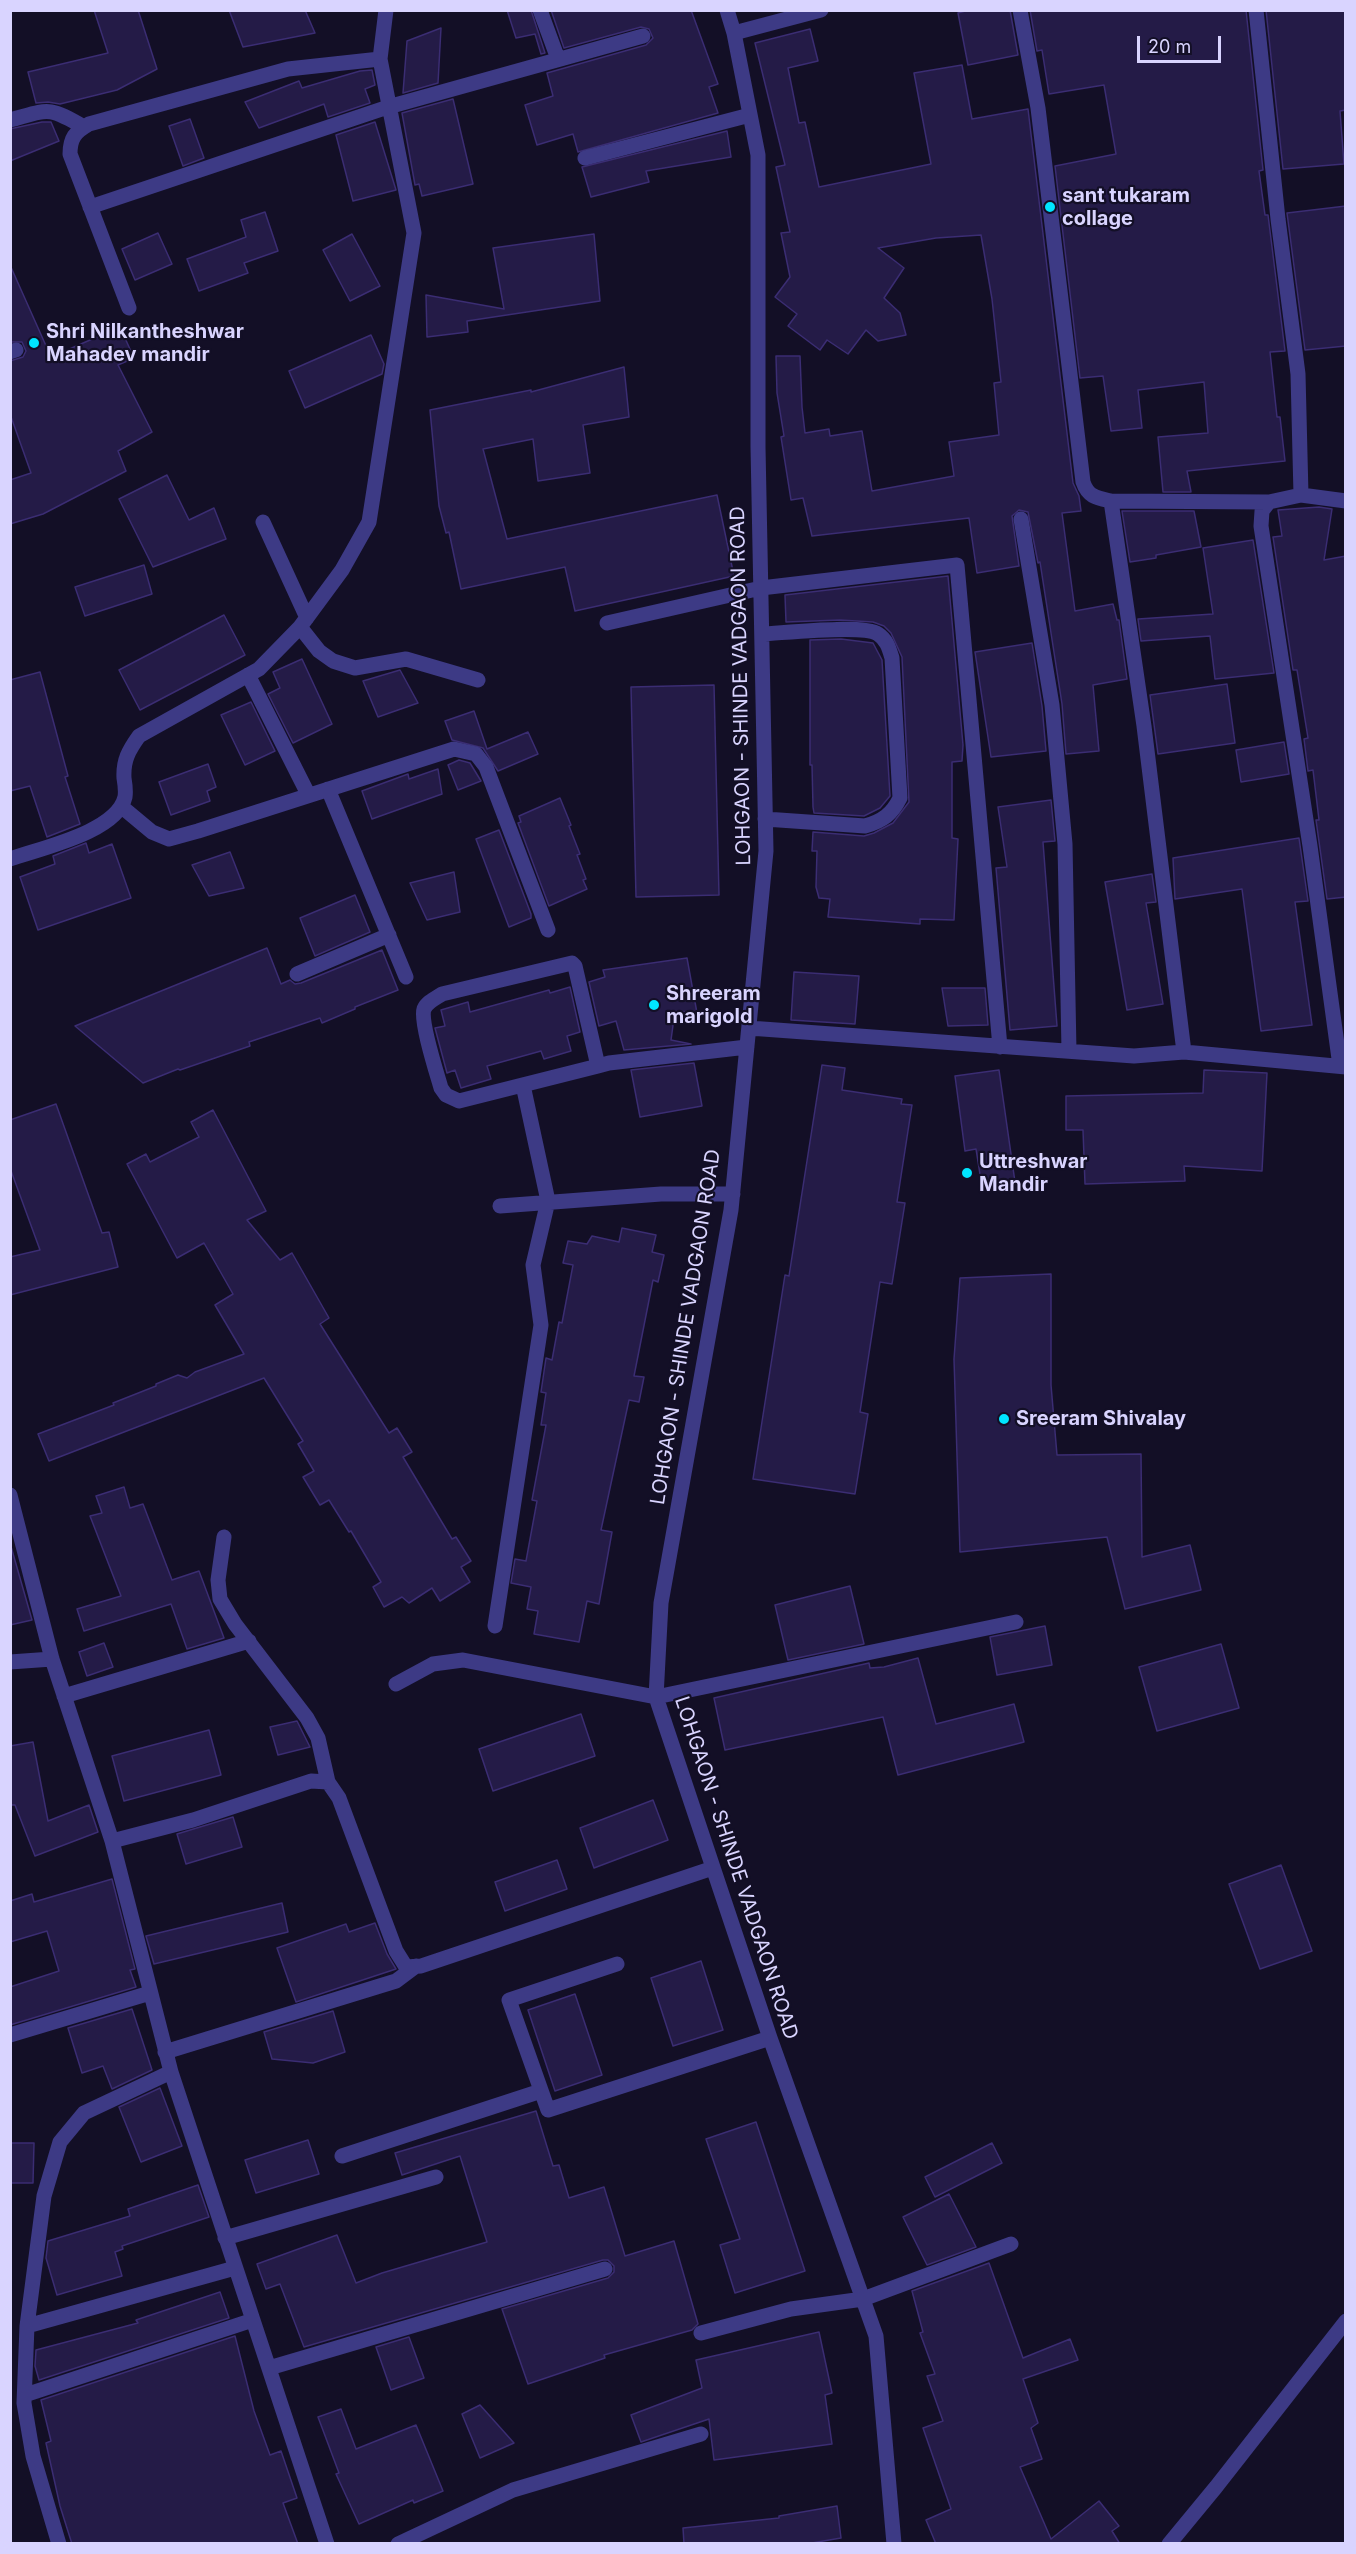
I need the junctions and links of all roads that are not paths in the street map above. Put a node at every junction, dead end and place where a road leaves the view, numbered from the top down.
1 (386, 10) edge
2 (540, 10) edge
3 (727, 10) edge
4 (821, 10) edge
5 (1020, 10) edge
6 (1256, 10) edge
7 (734, 33) junction
8 (643, 36) dead end
9 (380, 59) junction
10 (558, 59) junction
11 (388, 107) junction
12 (750, 116) junction
13 (10, 120) edge
14 (84, 127) junction
15 (585, 158) dead end
16 (90, 207) junction
17 (129, 308) dead end
18 (1301, 495) junction
19 (1111, 501) junction
20 (1346, 501) edge
21 (1269, 502) junction
22 (1021, 519) dead end
23 (263, 522) dead end
24 (761, 588) junction
25 (304, 622) junction
26 (607, 623) dead end
27 (762, 634) junction
28 (248, 675) junction
29 (478, 680) dead end
30 (328, 789) junction
31 (308, 794) junction
32 (122, 807) junction
33 (765, 819) junction
34 (10, 859) edge
35 (548, 930) dead end
36 (389, 935) junction
37 (297, 974) dead end
38 (406, 977) dead end
39 (749, 1028) junction
40 (747, 1047) junction
41 (1000, 1047) junction
42 (1069, 1051) junction
43 (1184, 1052) junction
44 (598, 1066) junction
45 (1343, 1067) edge
46 (523, 1085) junction
47 (733, 1194) junction
48 (548, 1201) junction
49 (500, 1206) dead end
50 (10, 1495) edge
51 (224, 1537) dead end
52 (1016, 1622) dead end
53 (495, 1626) dead end
54 (249, 1641) junction
55 (52, 1659) junction
56 (10, 1662) edge
57 (396, 1684) dead end
58 (64, 1696) junction
59 (656, 1697) junction
60 (328, 1782) junction
61 (112, 1841) junction
62 (713, 1868) junction
63 (617, 1964) dead end
64 (416, 1966) junction
65 (150, 1993) junction
66 (10, 2035) edge
67 (770, 2038) junction
68 (165, 2052) junction
69 (171, 2072) junction
70 (541, 2091) junction
71 (342, 2156) dead end
72 (436, 2178) dead end
73 (225, 2238) junction
74 (1011, 2244) dead end
75 (235, 2268) junction
76 (605, 2269) dead end
77 (863, 2299) junction
78 (253, 2320) junction
79 (1346, 2321) edge
80 (27, 2326) junction
81 (701, 2333) dead end
82 (269, 2368) junction
83 (25, 2395) junction
84 (701, 2434) dead end
85 (59, 2544) edge
86 (327, 2544) edge
87 (398, 2544) edge
88 (894, 2544) edge
89 (1169, 2544) edge

1 - 9 street
2 - 10 street
3 - 7 street, LOHGAON - SHINDE VADGAON ROAD
4 - 7 street
5 - 19 street
6 - 18 street
7 - 12 street, LOHGAON - SHINDE VADGAON ROAD
8 - 10 street
9 - 11 street
9 - 14 street
10 - 11 street
11 - 16 street
11 - 25 street
12 - 15 street
12 - 24 street, LOHGAON - SHINDE VADGAON ROAD
13 - 14 street
14 - 16 street
16 - 17 street
18 - 20 street
18 - 21 street
19 - 21 street
19 - 43 street
21 - 45 street
22 - 42 street
23 - 25 street
24 - 26 street
24 - 27 street, LOHGAON - SHINDE VADGAON ROAD
24 - 41 street
25 - 28 street
25 - 29 street
27 - 33 street, LOHGAON - SHINDE VADGAON ROAD
27 - 33 street
28 - 31 street
28 - 32 street
30 - 31 street
30 - 35 street
30 - 36 street
31 - 32 street
32 - 34 street
33 - 39 street, LOHGAON - SHINDE VADGAON ROAD
36 - 37 street
36 - 38 street
39 - 40 street, LOHGAON - SHINDE VADGAON ROAD
39 - 41 street
40 - 44 street
40 - 47 street, LOHGAON - SHINDE VADGAON ROAD
41 - 42 street
42 - 43 street
43 - 45 street
44 - 46 street
44 - 46 street
46 - 48 street
47 - 48 street
47 - 59 street, LOHGAON - SHINDE VADGAON ROAD
48 - 49 street
48 - 53 street
50 - 55 street
51 - 54 street
52 - 59 street
54 - 58 street
54 - 60 street
55 - 56 street
55 - 58 street
57 - 59 street
58 - 61 street
59 - 62 street, LOHGAON - SHINDE VADGAON ROAD
60 - 61 street
60 - 64 street
61 - 65 street
62 - 64 street
62 - 67 street, LOHGAON - SHINDE VADGAON ROAD
63 - 70 street
64 - 68 street
65 - 66 street
65 - 68 street
67 - 70 street
67 - 77 street, LOHGAON - SHINDE VADGAON ROAD
68 - 69 street
69 - 73 street
69 - 80 street
70 - 71 street
72 - 73 street
73 - 75 street
74 - 77 street
75 - 78 street
75 - 80 street
76 - 82 street
77 - 81 street
77 - 88 street, LOHGAON - SHINDE VADGAON ROAD
78 - 82 street
78 - 83 street
79 - 89 street
80 - 83 street
82 - 86 street
83 - 85 street
84 - 87 street

